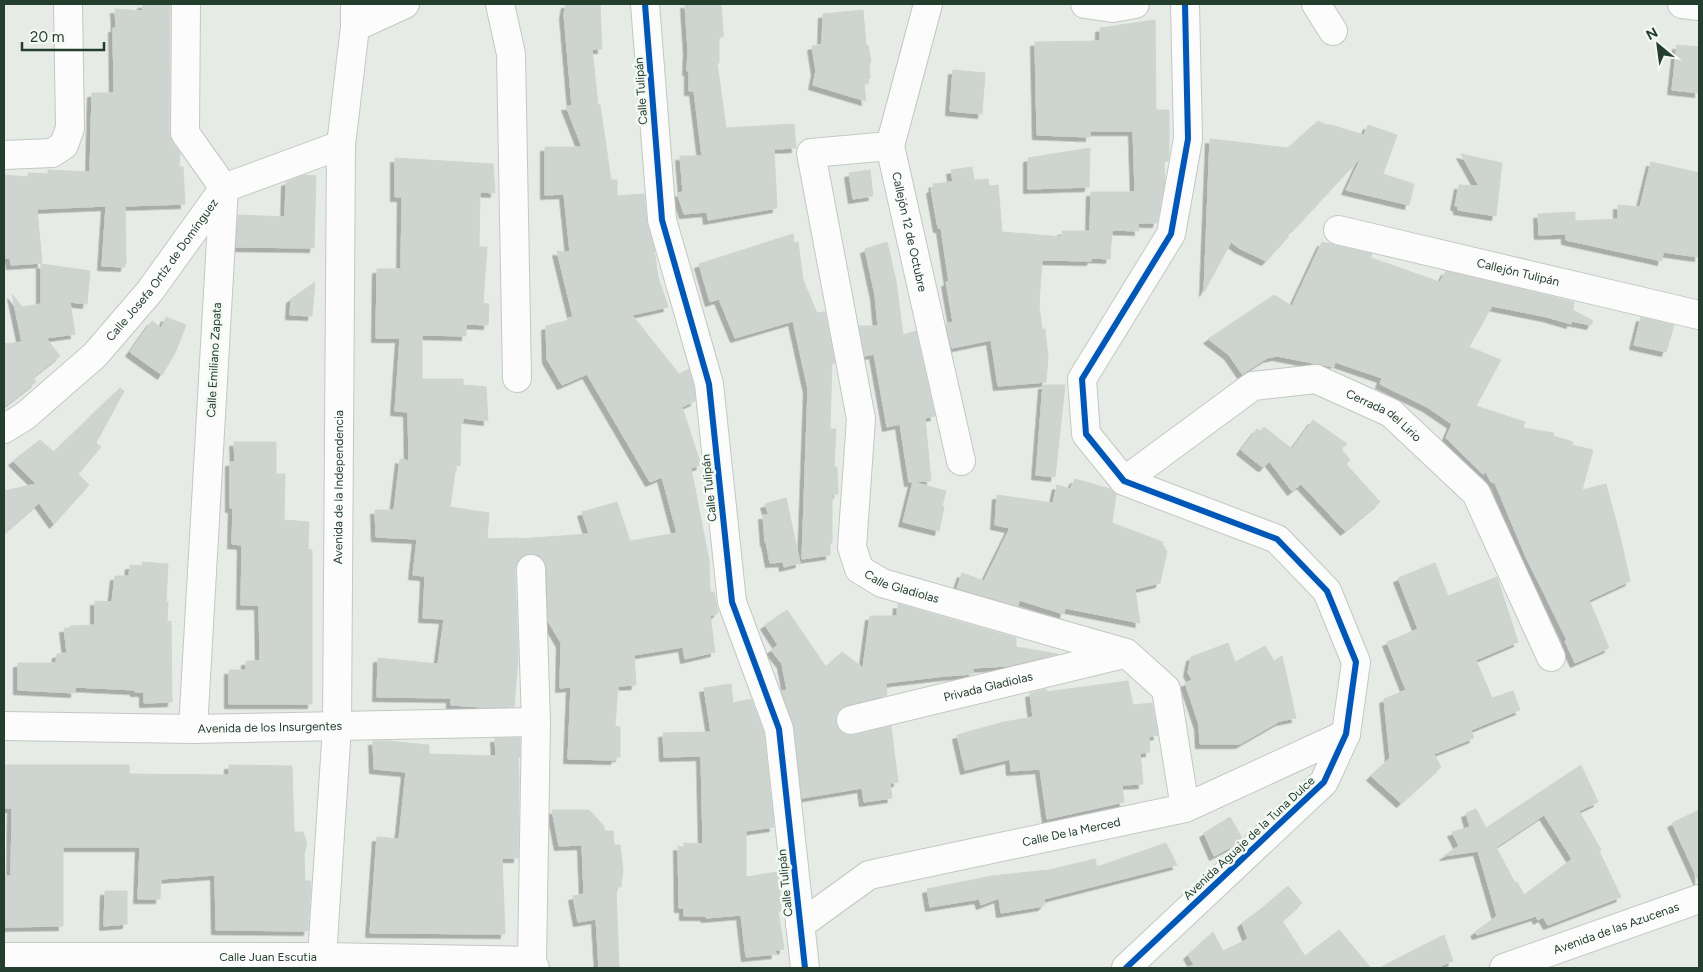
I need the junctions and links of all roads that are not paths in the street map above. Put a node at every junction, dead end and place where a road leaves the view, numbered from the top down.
1 (68, 4) edge
2 (186, 4) edge
3 (405, 4) edge
4 (500, 4) edge
5 (645, 4) edge
6 (928, 4) edge
7 (1084, 4) edge
8 (1185, 4) edge
9 (1316, 4) edge
10 (1682, 4) edge
11 (1120, 5) edge
12 (1699, 6) edge
13 (355, 16) edge
14 (1333, 31) dead end
15 (341, 145) junction
16 (890, 146) junction
17 (4, 155) edge
18 (224, 188) junction
19 (1338, 230) dead end
20 (1699, 315) edge
21 (517, 378) dead end
22 (4, 429) edge
23 (961, 461) dead end
24 (1124, 481) junction
25 (531, 569) dead end
26 (1126, 653) junction
27 (1551, 656) dead end
28 (851, 720) dead end
29 (536, 722) junction
30 (4, 726) edge
31 (338, 727) junction
32 (193, 729) junction
33 (1346, 734) junction
34 (1185, 808) junction
35 (1699, 899) edge
36 (800, 925) junction
37 (4, 957) edge
38 (320, 963) edge
39 (533, 964) edge
40 (805, 968) edge
41 (1126, 968) edge
42 (1504, 968) edge

1 - 17 street
2 - 18 street
3 - 13 street
4 - 21 street
5 - 36 street, Calle Tulipán
6 - 16 street, Callejón 12 de Octubre
7 - 11 street
8 - 24 street
9 - 14 street
10 - 12 street
13 - 15 street, Avenida de la Independencia
15 - 18 street, Calle Josefa Ortíz de Domínguez
15 - 31 street, Avenida de la Independencia
16 - 23 street, Callejón 12 de Octubre
16 - 26 street, Calle Gladiolas
18 - 22 street, Calle Josefa Ortíz de Domínguez
18 - 32 street, Calle Emiliano Zapata
19 - 20 street, Callejón Tulipán
24 - 27 street, Cerrada del Lirio
24 - 33 street, Avenida Aguaje de la Tuna Dulce
25 - 29 street
26 - 28 street, Privada Gladiolas
26 - 34 street, Calle Gladiolas
29 - 31 street, Avenida de los Insurgentes
29 - 39 street
30 - 32 street, Avenida de los Insurgentes
31 - 32 street, Avenida de los Insurgentes
31 - 38 street, Avenida de la Independencia
33 - 34 street, Calle De la Merced
33 - 41 street, Avenida Aguaje de la Tuna Dulce
34 - 36 street, Calle De la Merced
35 - 42 street, Avenida de las Azucenas
36 - 40 street, Calle Tulipán
37 - 38 street, Calle Juan Escutia
38 - 39 street, Calle Juan Escutia

